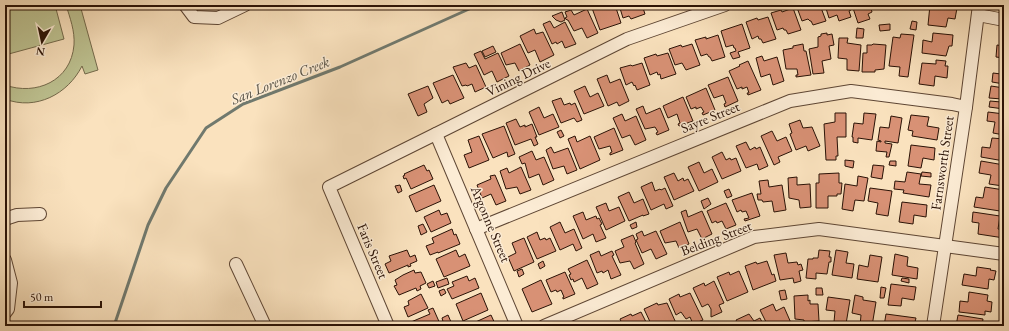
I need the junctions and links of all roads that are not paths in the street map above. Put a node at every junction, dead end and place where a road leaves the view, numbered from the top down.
1 (185, 5) edge
2 (245, 5) edge
3 (725, 5) edge
4 (978, 10) edge
5 (1004, 20) edge
6 (966, 107) junction
7 (436, 134) junction
8 (329, 187) joint
9 (40, 214) dead end
10 (5, 219) edge
11 (476, 229) junction
12 (946, 245) junction
13 (1004, 254) edge
14 (5, 260) edge
15 (236, 264) dead end
16 (5, 313) edge
17 (265, 326) edge
18 (388, 326) edge
19 (517, 326) edge
20 (544, 326) edge
21 (933, 326) edge

1 - 2 street
3 - 7 street, Vining Drive
4 - 5 street
4 - 6 street, Farnsworth Street
6 - 11 street, Sayre Street
6 - 12 street, Farnsworth Street
7 - 8 street, Vining Drive
7 - 11 street, Argonne Street
8 - 18 street, Faris Street
9 - 10 street
11 - 19 street, Argonne Street
12 - 13 street, Belding Street
12 - 20 street, Belding Street
12 - 21 street, Farnsworth Street
14 - 16 street
15 - 17 street

